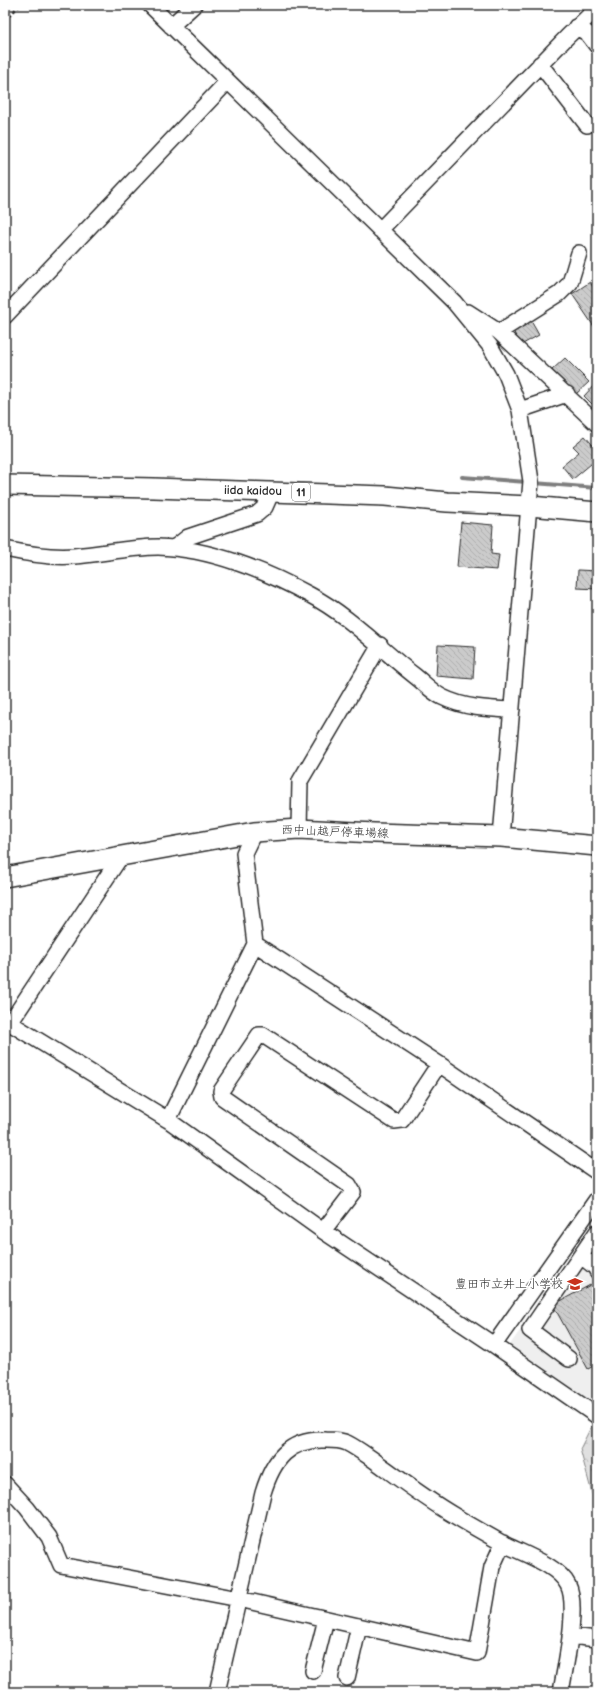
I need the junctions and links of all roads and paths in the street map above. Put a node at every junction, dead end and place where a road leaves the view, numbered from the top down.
1 (20, 5) edge
2 (150, 5) edge
3 (194, 5) edge
4 (597, 8) edge
5 (5, 20) edge
6 (171, 26) junction
7 (576, 27) junction
8 (597, 46) edge
9 (540, 64) junction
10 (227, 82) junction
11 (587, 125) dead end
12 (380, 230) junction
13 (580, 253) dead end
14 (454, 302) junction
15 (5, 316) edge
16 (499, 332) junction
17 (567, 394) junction
18 (520, 410) junction
19 (597, 424) edge
20 (5, 485) edge
21 (272, 491) junction
22 (530, 506) junction
23 (597, 512) edge
24 (174, 548) junction
25 (5, 549) edge
26 (380, 646) junction
27 (512, 710) junction
28 (299, 829) junction
29 (254, 832) junction
30 (502, 837) junction
31 (597, 846) edge
32 (121, 856) junction
33 (5, 877) edge
34 (255, 944) junction
35 (8, 1022) edge
36 (439, 1064) junction
37 (168, 1120) junction
38 (597, 1172) edge
39 (597, 1199) edge
40 (323, 1231) junction
41 (597, 1232) edge
42 (581, 1256) junction
43 (597, 1271) edge
44 (494, 1345) junction
45 (569, 1359) dead end
46 (597, 1416) edge
47 (5, 1484) edge
48 (503, 1543) junction
49 (239, 1599) junction
50 (326, 1619) junction
51 (359, 1626) junction
52 (570, 1636) junction
53 (597, 1639) edge
54 (313, 1671) dead end
55 (347, 1678) dead end
56 (217, 1692) edge
57 (561, 1692) edge

1 - 5 path
2 - 6 street
3 - 6 street
4 - 7 street
6 - 10 street
7 - 8 street
7 - 9 street
9 - 11 street
9 - 12 street
10 - 12 street
10 - 15 street
12 - 14 street
13 - 16 street
14 - 16 street
14 - 18 street
16 - 17 street
17 - 18 street
17 - 19 street
18 - 22 street
20 - 21 main road, iida kaidou / 11
21 - 22 main road, iida kaidou / 11
21 - 24 street
22 - 23 main road, iida kaidou / 11
22 - 27 street
24 - 25 street
24 - 26 street
26 - 27 street
26 - 28 street
27 - 30 street
28 - 29 main road, 西中山越戸停車場線
28 - 30 main road, 西中山越戸停車場線
29 - 32 main road, 西中山越戸停車場線
29 - 34 street
30 - 31 main road, 西中山越戸停車場線
32 - 33 main road, 西中山越戸停車場線
32 - 35 street
34 - 36 street
34 - 37 street
35 - 37 street
36 - 38 street
36 - 40 street
37 - 40 street
39 - 44 street
40 - 44 street
41 - 42 street
42 - 43 street
42 - 45 street
44 - 46 street
47 - 49 street
48 - 49 street
48 - 51 street
48 - 52 street
49 - 50 street
49 - 56 street
50 - 51 street
50 - 54 street
51 - 55 street
52 - 53 street
52 - 57 street

